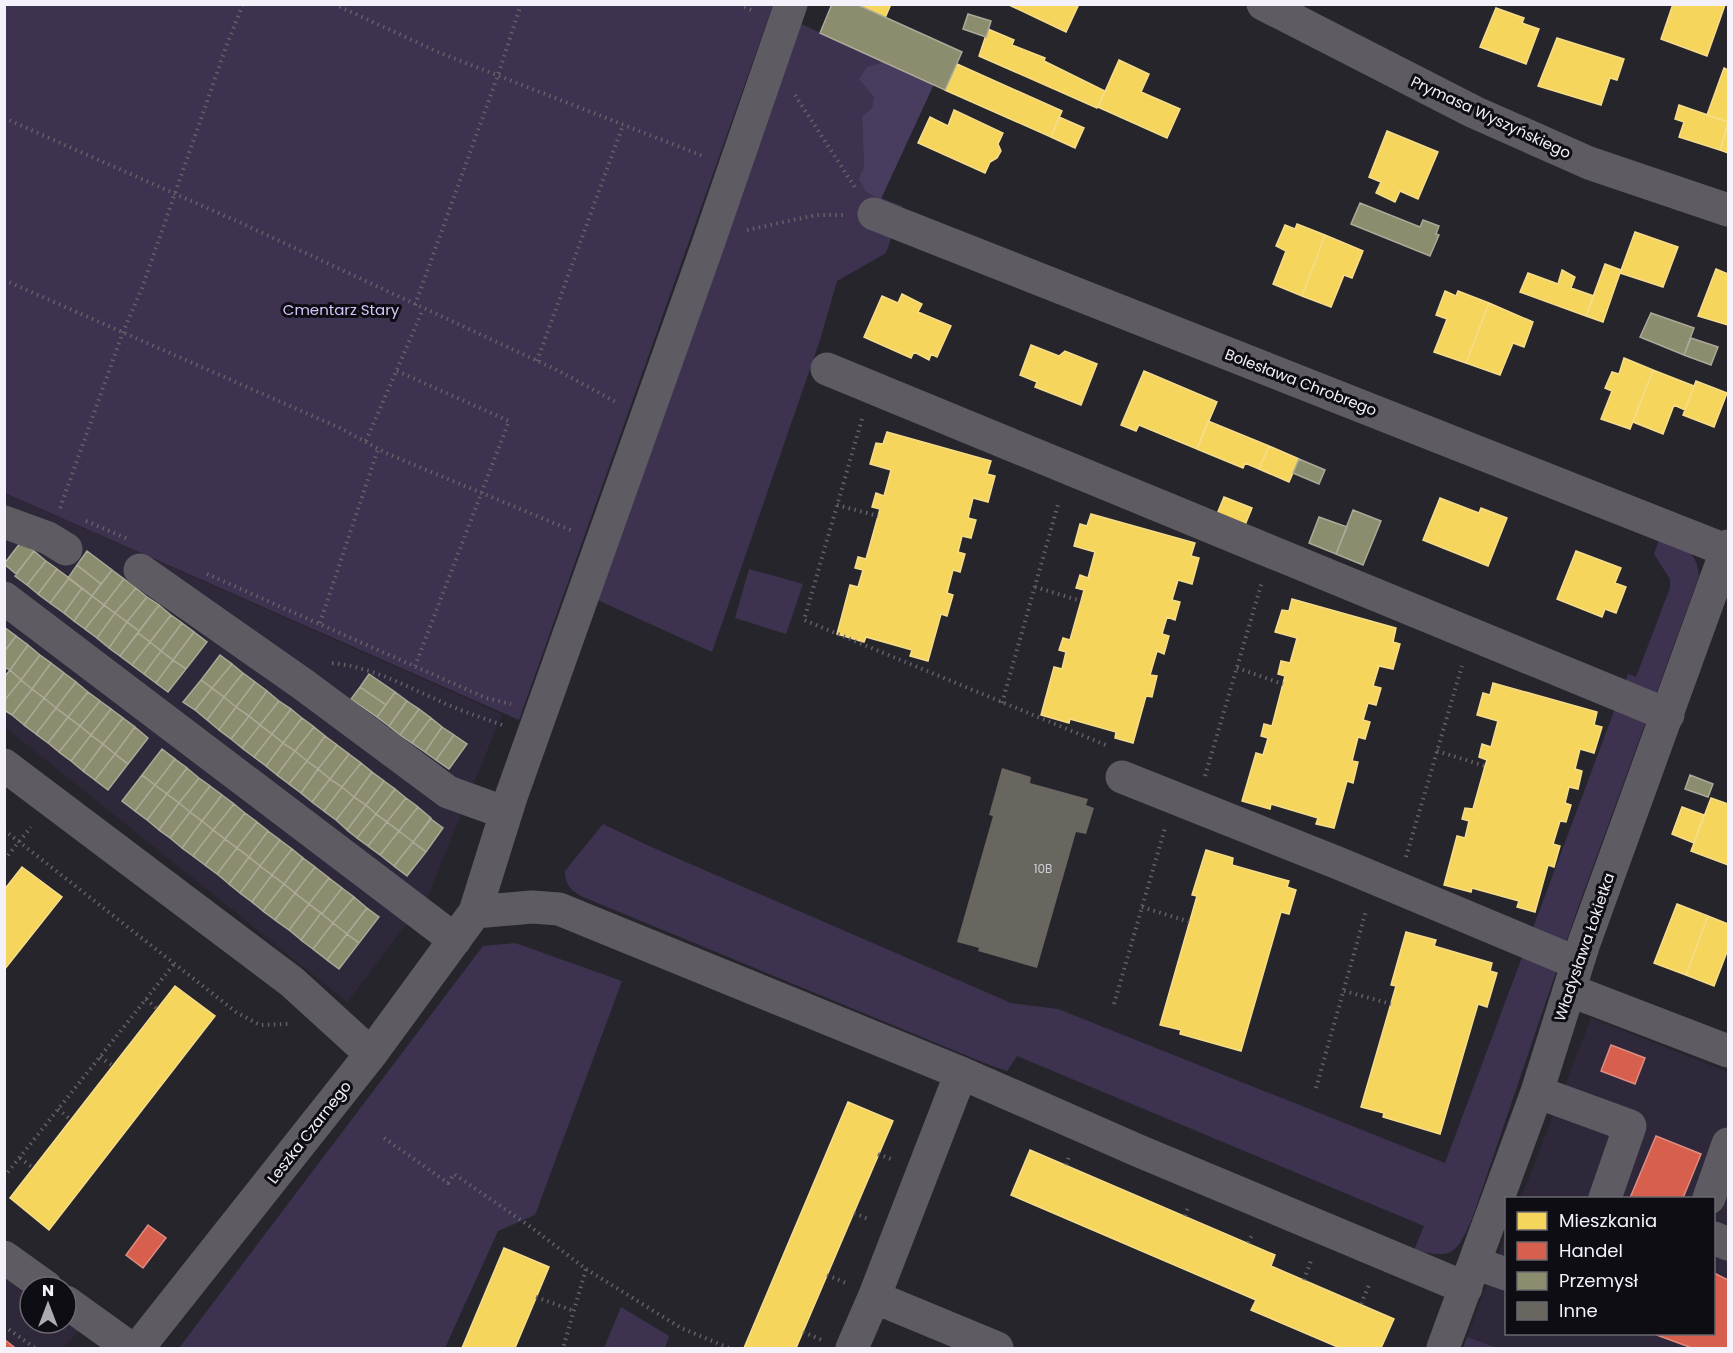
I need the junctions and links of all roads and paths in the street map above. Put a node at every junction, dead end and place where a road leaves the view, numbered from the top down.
1 (243, 4) edge
2 (334, 4) edge
3 (521, 4) edge
4 (739, 4) edge
5 (761, 4) edge
6 (791, 4) edge
7 (1263, 4) edge
8 (768, 66) junction
9 (498, 75) junction
10 (4, 118) edge
11 (623, 125) junction
12 (710, 159) dead end
13 (176, 194) junction
14 (1728, 210) edge
15 (874, 214) junction
16 (706, 250) junction
17 (4, 280) edge
18 (414, 305) junction
19 (423, 309) junction
20 (123, 332) junction
21 (537, 361) junction
22 (827, 369) dead end
23 (397, 371) junction
24 (871, 386) junction
25 (647, 416) junction
26 (366, 441) junction
27 (378, 449) junction
28 (1068, 468) junction
29 (483, 493) junction
30 (837, 506) junction
31 (70, 514) dead end
32 (878, 516) dead end
33 (81, 519) dead end
34 (577, 521) dead end
35 (4, 522) edge
36 (66, 549) dead end
37 (1728, 549) edge
38 (1271, 552) junction
39 (137, 556) joint
40 (206, 574) dead end
41 (1035, 587) junction
42 (4, 598) edge
43 (1081, 601) dead end
44 (804, 620) dead end
45 (320, 624) junction
46 (1471, 633) junction
47 (329, 663) dead end
48 (415, 666) junction
49 (1237, 668) junction
50 (1283, 684) dead end
51 (1002, 703) dead end
52 (513, 704) dead end
53 (1668, 715) junction
54 (508, 727) dead end
55 (1437, 751) junction
56 (4, 765) edge
57 (1485, 766) dead end
58 (1122, 777) dead end
59 (1202, 786) dead end
60 (52, 801) junction
61 (506, 813) junction
62 (1166, 823) dead end
63 (4, 830) edge
64 (19, 842) junction
65 (1406, 858) dead end
66 (4, 860) edge
67 (1142, 907) junction
68 (1368, 907) dead end
69 (476, 912) junction
70 (1190, 922) dead end
71 (455, 940) junction
72 (174, 964) junction
73 (1573, 977) junction
74 (1344, 991) junction
75 (146, 999) junction
76 (1114, 1004) dead end
77 (1390, 1004) dead end
78 (157, 1009) dead end
79 (329, 1015) junction
80 (1728, 1052) edge
81 (371, 1054) junction
82 (100, 1057) junction
83 (113, 1066) dead end
84 (961, 1073) junction
85 (1316, 1088) dead end
86 (1537, 1092) junction
87 (58, 1109) junction
88 (71, 1120) dead end
89 (384, 1138) dead end
90 (1728, 1144) edge
91 (20, 1158) junction
92 (33, 1168) dead end
93 (4, 1177) edge
94 (1605, 1197) edge
95 (1709, 1197) edge
96 (4, 1257) edge
97 (586, 1269) junction
98 (1505, 1274) edge
99 (29, 1275) edge
100 (1470, 1275) junction
101 (536, 1297) dead end
102 (874, 1297) junction
103 (78, 1311) edge
104 (574, 1311) junction
105 (4, 1326) edge
106 (35, 1348) edge
107 (130, 1348) edge
108 (138, 1348) edge
109 (563, 1348) edge
110 (729, 1348) edge
111 (852, 1348) edge
112 (997, 1348) edge
113 (1443, 1348) edge

1 - 13 path
2 - 9 path
3 - 9 path
4 - 5 path
6 - 8 street
7 - 14 street, Prymasa Wyszyńskiego
8 - 15 path
8 - 16 street
9 - 11 path
9 - 18 path
10 - 13 path
11 - 12 path
11 - 21 path
13 - 18 path
13 - 20 path
15 - 16 path
15 - 37 street, Bolesława Chrobrego
16 - 25 street
17 - 20 path
18 - 19 path
19 - 21 path
19 - 23 path
20 - 26 path
20 - 31 path
21 - 25 path
22 - 24 street
23 - 26 path
23 - 29 path
24 - 28 street
24 - 30 path
25 - 61 street
26 - 27 path
27 - 29 path
27 - 45 path
28 - 38 street
28 - 41 path
29 - 34 path
29 - 48 path
30 - 32 path
30 - 44 path
33 - 39 path
35 - 36 street
37 - 53 street, Władysława Łokietka
38 - 46 street
38 - 49 path
39 - 61 street
40 - 45 path
41 - 43 path
41 - 51 path
42 - 71 street
45 - 48 path
46 - 53 street
46 - 55 path
47 - 54 path
48 - 52 path
49 - 50 path
49 - 59 path
53 - 73 street, Władysława Łokietka
55 - 57 path
55 - 65 path
56 - 60 street
58 - 73 street
60 - 64 path
60 - 79 street
61 - 69 street
62 - 67 path
63 - 64 path
64 - 66 path
64 - 72 path
67 - 70 path
67 - 76 path
68 - 74 path
69 - 71 street, Leszka Czarnego
69 - 84 street
71 - 81 street, Leszka Czarnego
72 - 75 path
72 - 79 path
73 - 80 street
73 - 86 street, Władysława Łokietka
74 - 77 path
74 - 85 path
75 - 78 path
75 - 82 path
79 - 81 street
81 - 108 street, Leszka Czarnego
82 - 83 path
82 - 87 path
84 - 100 street
84 - 102 street
86 - 94 street
86 - 100 street, Władysława Łokietka
87 - 88 path
87 - 91 path
89 - 97 path
90 - 95 street
91 - 92 path
91 - 93 path
96 - 99 street
97 - 104 path
97 - 110 path
98 - 100 street
100 - 113 street, Władysława Łokietka
101 - 104 path
102 - 111 street
102 - 112 street
103 - 107 street
104 - 109 path
105 - 106 path

